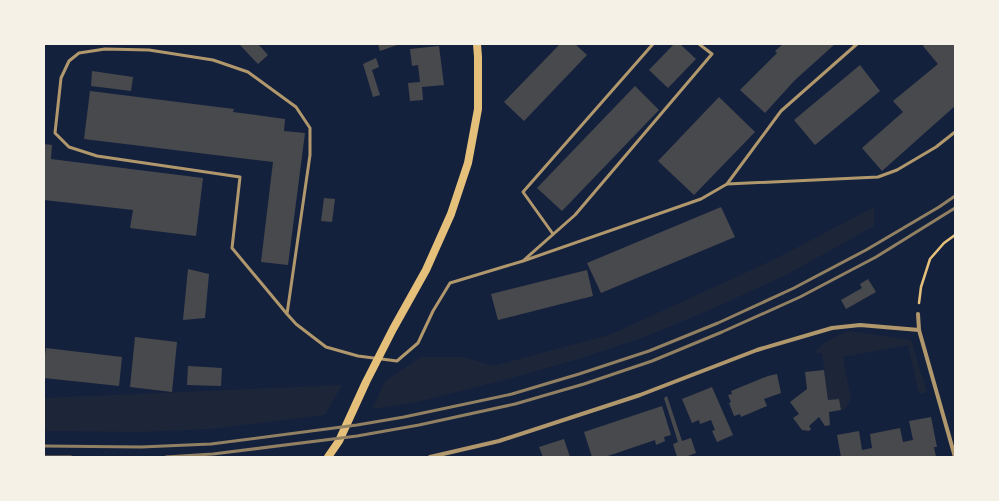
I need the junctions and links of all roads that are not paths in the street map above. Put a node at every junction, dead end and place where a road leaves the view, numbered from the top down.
1 (477, 44) edge
2 (653, 44) edge
3 (699, 44) edge
4 (857, 44) edge
5 (955, 132) edge
6 (727, 184) junction
7 (553, 234) junction
8 (523, 261) junction
9 (287, 314) junction
10 (918, 314) road end
11 (919, 330) junction
12 (378, 359) junction
13 (328, 457) edge
14 (430, 457) edge
15 (955, 457) edge

1 - 12 main road
2 - 7 lane
3 - 7 lane
4 - 6 lane
5 - 6 lane
6 - 8 lane
7 - 8 lane
8 - 12 lane
9 - 9 lane
9 - 12 lane
10 - 11 street
11 - 14 street
11 - 15 street
12 - 13 main road

